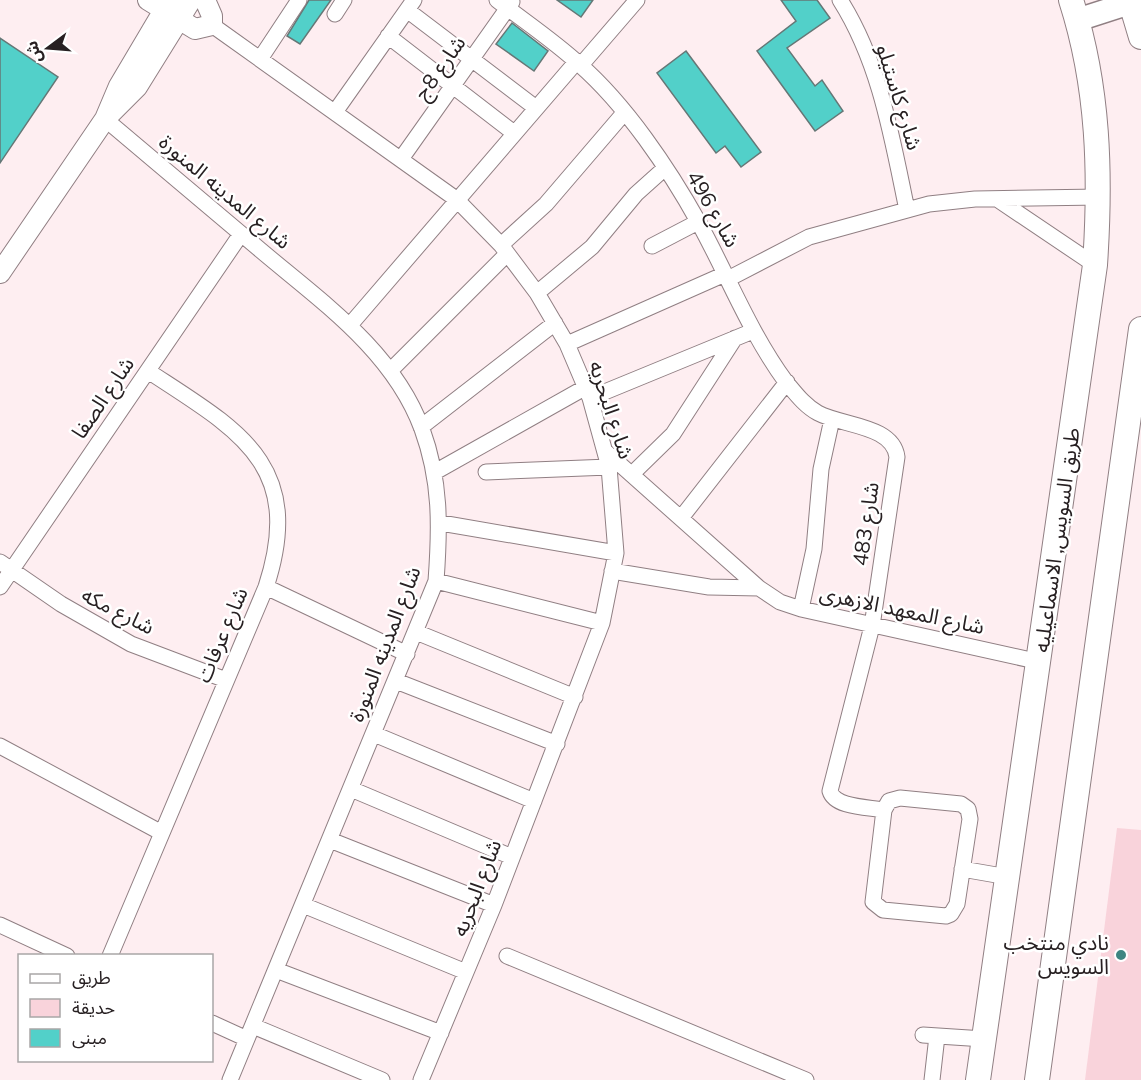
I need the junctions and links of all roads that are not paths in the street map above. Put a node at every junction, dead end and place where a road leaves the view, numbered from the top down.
1 (191, 0) edge
2 (205, 0) edge
3 (300, 0) edge
4 (344, 0) edge
5 (840, 0) edge
6 (1133, 1) edge
7 (506, 3) edge
8 (628, 3) edge
9 (410, 5) edge
10 (165, 8) edge
11 (1074, 10) edge
12 (335, 14) dead end
13 (212, 25) junction
14 (388, 36) junction
15 (1141, 37) edge
16 (260, 59) junction
17 (472, 59) junction
18 (579, 63) junction
19 (453, 86) junction
20 (536, 108) junction
21 (335, 112) junction
22 (624, 112) junction
23 (105, 119) junction
24 (514, 133) junction
25 (401, 159) junction
26 (665, 168) junction
27 (1100, 197) junction
28 (456, 199) junction
29 (997, 199) junction
30 (907, 210) junction
31 (698, 222) junction
32 (241, 234) junction
33 (652, 246) dead end
34 (504, 250) junction
35 (1095, 265) junction
36 (0, 273) edge
37 (727, 276) junction
38 (537, 293) junction
39 (555, 323) junction
40 (350, 325) junction
41 (1141, 329) edge
42 (753, 331) junction
43 (735, 338) junction
44 (567, 344) junction
45 (148, 370) junction
46 (390, 371) junction
47 (787, 382) junction
48 (588, 393) junction
49 (832, 418) junction
50 (421, 427) junction
51 (881, 435) joint
52 (604, 449) junction
53 (609, 467) junction
54 (435, 472) junction
55 (486, 472) dead end
56 (632, 474) junction
57 (681, 518) junction
58 (441, 523) junction
59 (616, 553) junction
60 (6, 566) edge
61 (612, 571) junction
62 (436, 581) junction
63 (266, 586) junction
64 (0, 587) edge
65 (759, 588) junction
66 (801, 609) junction
67 (602, 623) junction
68 (872, 626) junction
69 (416, 632) junction
70 (407, 654) junction
71 (1040, 662) junction
72 (226, 680) junction
73 (396, 681) junction
74 (575, 697) junction
75 (374, 734) junction
76 (556, 744) junction
77 (0, 746) edge
78 (351, 789) junction
79 (534, 801) junction
80 (884, 810) junction
81 (162, 833) junction
82 (330, 840) junction
83 (512, 857) junction
84 (962, 869) junction
85 (1008, 876) junction
86 (494, 905) junction
87 (303, 906) junction
88 (0, 925) edge
89 (63, 954) edge
90 (111, 954) edge
91 (507, 956) dead end
92 (276, 970) junction
93 (466, 972) junction
94 (213, 1023) edge
95 (250, 1033) junction
96 (441, 1033) junction
97 (984, 1039) junction
98 (230, 1080) edge
99 (382, 1080) edge
100 (421, 1080) edge
101 (806, 1080) edge
102 (932, 1080) edge
103 (978, 1080) edge
104 (1037, 1080) edge

1 - 10 street
2 - 13 street
3 - 16 street
4 - 12 street
5 - 30 street, شارع كاستيلو
6 - 11 main road
6 - 15 main road
7 - 17 street, شارع 8ج
7 - 18 street, شارع 496
8 - 18 street
9 - 14 street
9 - 17 street
10 - 13 street
10 - 23 street
11 - 27 main road, طريق السويس, الاسماعيليه
13 - 16 street, شارع البحريه
14 - 19 street
14 - 21 street
16 - 21 street, شارع البحريه
17 - 19 street, شارع 8ج
17 - 20 street
18 - 20 street
18 - 22 street, شارع 496
19 - 24 street
19 - 25 street, شارع 8ج
20 - 24 street
21 - 25 street, شارع البحريه
22 - 26 street, شارع 496
22 - 34 street
23 - 32 street, شارع المدينه المنورة
23 - 36 street
24 - 28 street
25 - 28 street, شارع البحريه
26 - 31 street, شارع 496
26 - 38 street
27 - 29 street
27 - 35 main road, طريق السويس, الاسماعيليه
28 - 34 street, شارع البحريه
28 - 40 street
29 - 30 street
29 - 35 street
30 - 37 street
31 - 33 street
31 - 37 street, شارع 496
32 - 40 street, شارع المدينه المنورة
32 - 45 street, شارع الصفا
34 - 38 street, شارع البحريه
34 - 46 street
35 - 71 main road, طريق السويس, الاسماعيليه
37 - 42 street, شارع 496
37 - 44 street
38 - 39 street, شارع البحريه
39 - 44 street, شارع البحريه
39 - 50 street
40 - 46 street, شارع المدينه المنورة
41 - 104 main road
42 - 43 street
42 - 47 street, شارع 496
43 - 48 street
43 - 56 street
44 - 48 street, شارع البحريه
45 - 60 street, شارع الصفا
45 - 63 street, شارع عرفات
46 - 50 street, شارع المدينه المنورة
47 - 49 street, شارع 496
47 - 57 street
48 - 52 street, شارع البحريه
48 - 54 street
49 - 51 street, شارع 496
49 - 66 street
50 - 54 street, شارع المدينه المنورة
51 - 68 street, شارع 483
52 - 53 street, شارع البحريه
52 - 56 street, شارع المعهد الازهرى
53 - 55 street
53 - 59 street, شارع البحريه
54 - 58 street, شارع المدينه المنورة
56 - 57 street, شارع المعهد الازهرى
57 - 65 street, شارع المعهد الازهرى
58 - 59 street
58 - 62 street, شارع المدينه المنورة
59 - 61 street, شارع البحريه
60 - 64 street, شارع الصفا
60 - 72 street, شارع مكه
61 - 65 street
61 - 67 street, شارع البحريه
62 - 67 street
62 - 69 street, شارع المدينه المنورة
63 - 70 street
63 - 72 street, شارع عرفات
65 - 66 street, شارع المعهد الازهرى
66 - 68 street, شارع المعهد الازهرى
67 - 74 street, شارع البحريه
68 - 71 street, شارع المعهد الازهرى
68 - 80 street, شارع 483
69 - 70 street, شارع المدينه المنورة
69 - 74 street
70 - 73 street, شارع المدينه المنورة
71 - 85 main road, طريق السويس, الاسماعيليه
72 - 81 street, شارع عرفات
73 - 75 street, شارع المدينه المنورة
73 - 76 street
74 - 76 street, شارع البحريه
75 - 78 street, شارع المدينه المنورة
75 - 79 street
76 - 79 street, شارع البحريه
77 - 81 street
78 - 82 street, شارع المدينه المنورة
78 - 83 street
79 - 83 street, شارع البحريه
80 - 84 street
80 - 84 street
81 - 90 street, شارع عرفات
82 - 86 street
82 - 87 street, شارع المدينه المنورة
83 - 86 street, شارع البحريه
84 - 85 street
85 - 97 main road, طريق السويس, الاسماعيليه
86 - 93 street, شارع البحريه
87 - 92 street, شارع المدينه المنورة
87 - 93 street
88 - 89 street
91 - 101 street
92 - 95 street, شارع المدينه المنورة
92 - 96 street
93 - 96 street, شارع البحريه
94 - 95 street
95 - 98 street, شارع المدينه المنورة
95 - 99 street
96 - 100 street, شارع البحريه
97 - 102 street
97 - 103 main road, طريق السويس, الاسماعيليه

